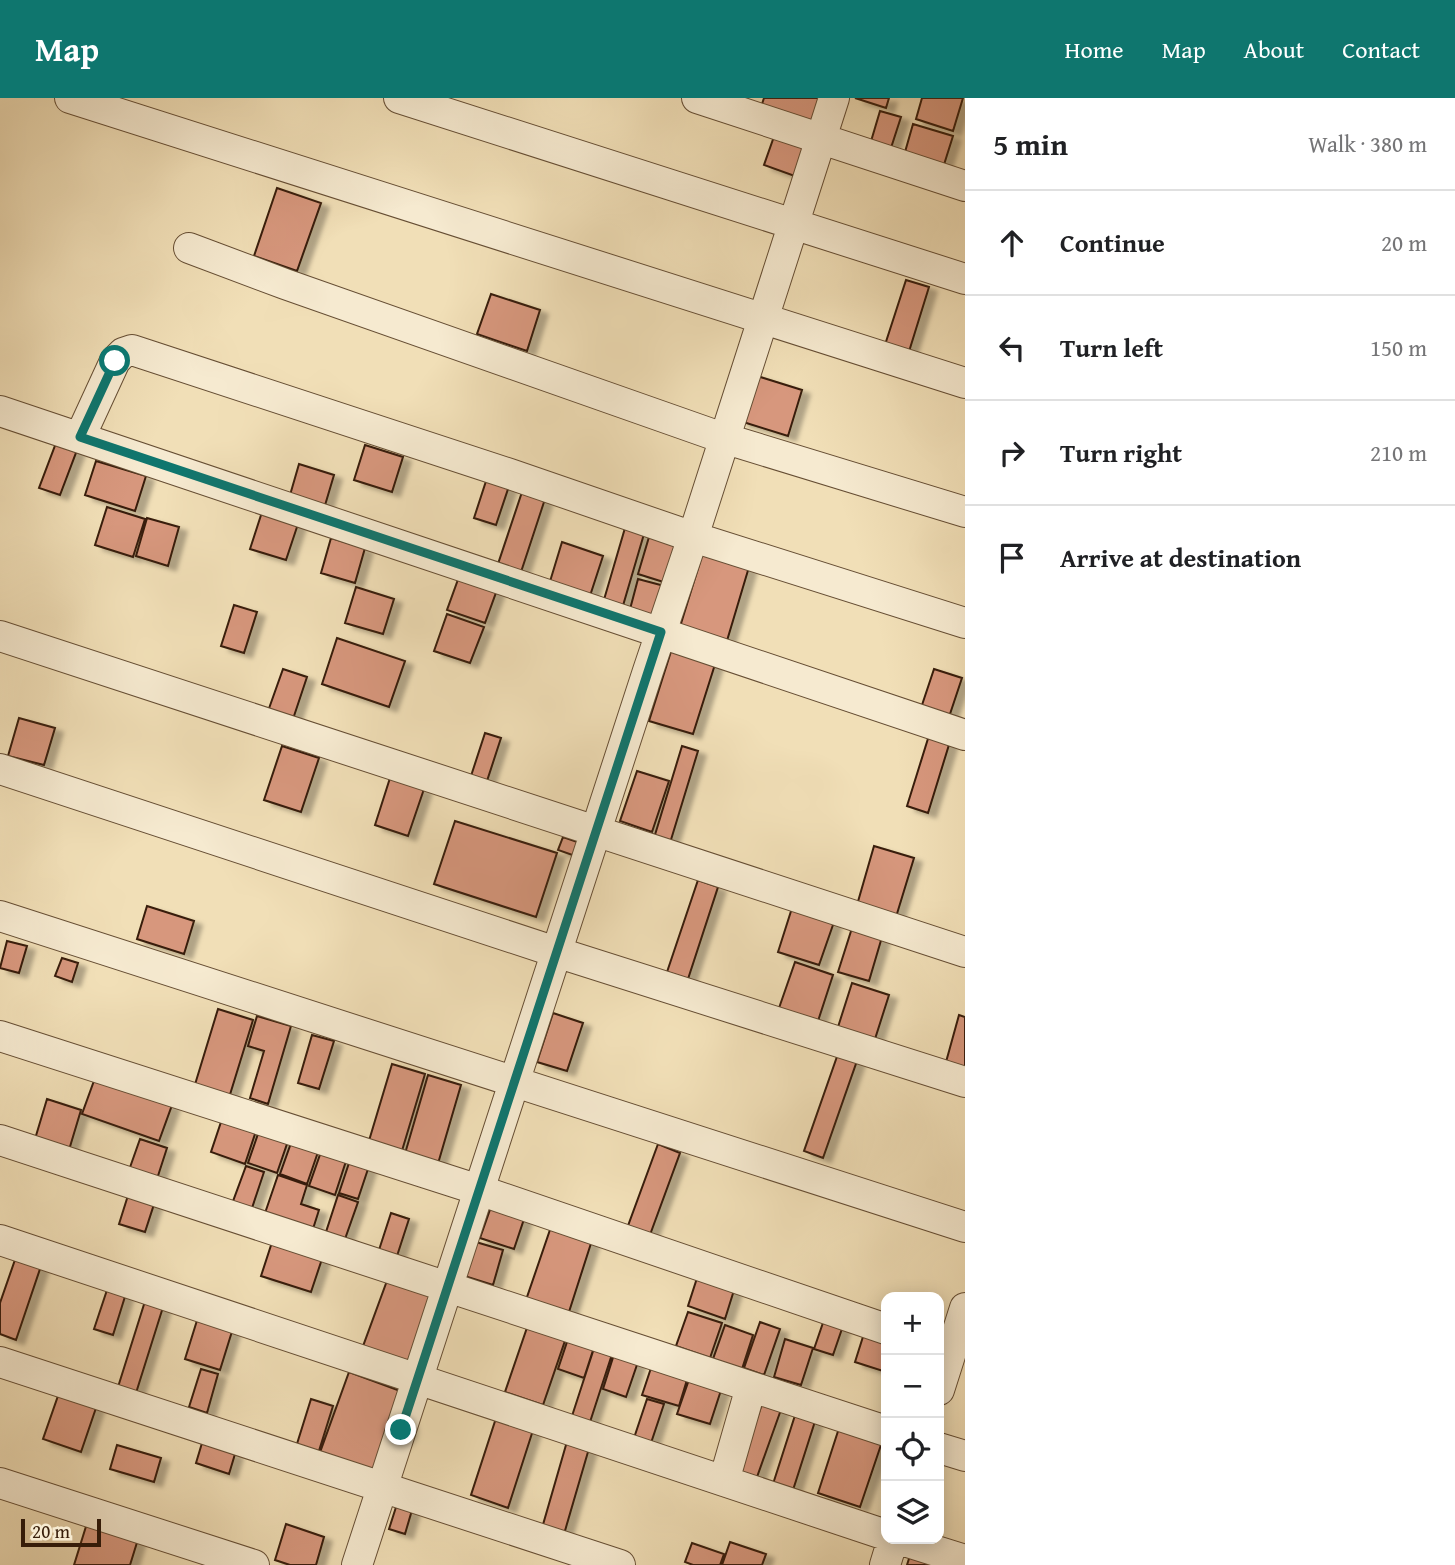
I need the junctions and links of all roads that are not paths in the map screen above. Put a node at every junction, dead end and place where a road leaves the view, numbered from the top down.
1 (70, 98) edge
2 (399, 98) edge
3 (697, 98) edge
4 (834, 98) edge
5 (821, 138) junction
6 (965, 186) edge
7 (793, 223) junction
8 (189, 248) dead end
9 (965, 279) edge
10 (763, 318) junction
11 (965, 383) edge
12 (0, 411) edge
13 (80, 437) junction
14 (723, 438) junction
15 (965, 512) edge
16 (693, 537) junction
17 (965, 623) edge
18 (661, 632) junction
19 (0, 636) edge
20 (965, 735) edge
21 (0, 769) edge
22 (596, 830) junction
23 (0, 916) edge
24 (556, 952) junction
25 (965, 952) edge
26 (0, 1036) edge
27 (965, 1082) edge
28 (514, 1083) junction
29 (0, 1140) edge
30 (479, 1190) junction
31 (965, 1227) edge
32 (0, 1240) edge
33 (448, 1287) junction
34 (965, 1308) edge
35 (881, 1327) edge
36 (951, 1351) edge
37 (0, 1362) edge
38 (944, 1374) edge
39 (417, 1379) junction
40 (751, 1387) junction
41 (881, 1429) edge
42 (944, 1450) edge
43 (965, 1456) edge
44 (724, 1481) junction
45 (0, 1483) edge
46 (382, 1489) junction
47 (881, 1533) edge
48 (893, 1544) edge
49 (912, 1544) edge
50 (965, 1560) edge
51 (254, 1565) edge
52 (357, 1565) edge
53 (620, 1565) edge
54 (885, 1565) edge

1 - 10 street
2 - 7 street
3 - 5 street
4 - 5 street
5 - 6 street
5 - 7 street
7 - 9 street
7 - 10 street
8 - 14 street
10 - 11 street
10 - 14 street
12 - 13 street
13 - 16 street
13 - 18 street
14 - 15 street
14 - 16 street
16 - 17 street
16 - 18 street
18 - 20 street
18 - 22 street
19 - 22 street
21 - 24 street
22 - 24 street
22 - 25 street
23 - 28 street
24 - 27 street
24 - 28 street
26 - 30 street
28 - 30 street
28 - 31 street
29 - 33 street
30 - 33 street
30 - 35 street
32 - 39 street
33 - 39 street
33 - 40 street
34 - 36 street
36 - 38 street
37 - 46 street
39 - 44 street
39 - 46 street
40 - 41 street
40 - 44 street
42 - 43 street
44 - 47 street
45 - 51 street
46 - 52 street
46 - 53 street
48 - 54 street
49 - 50 street

